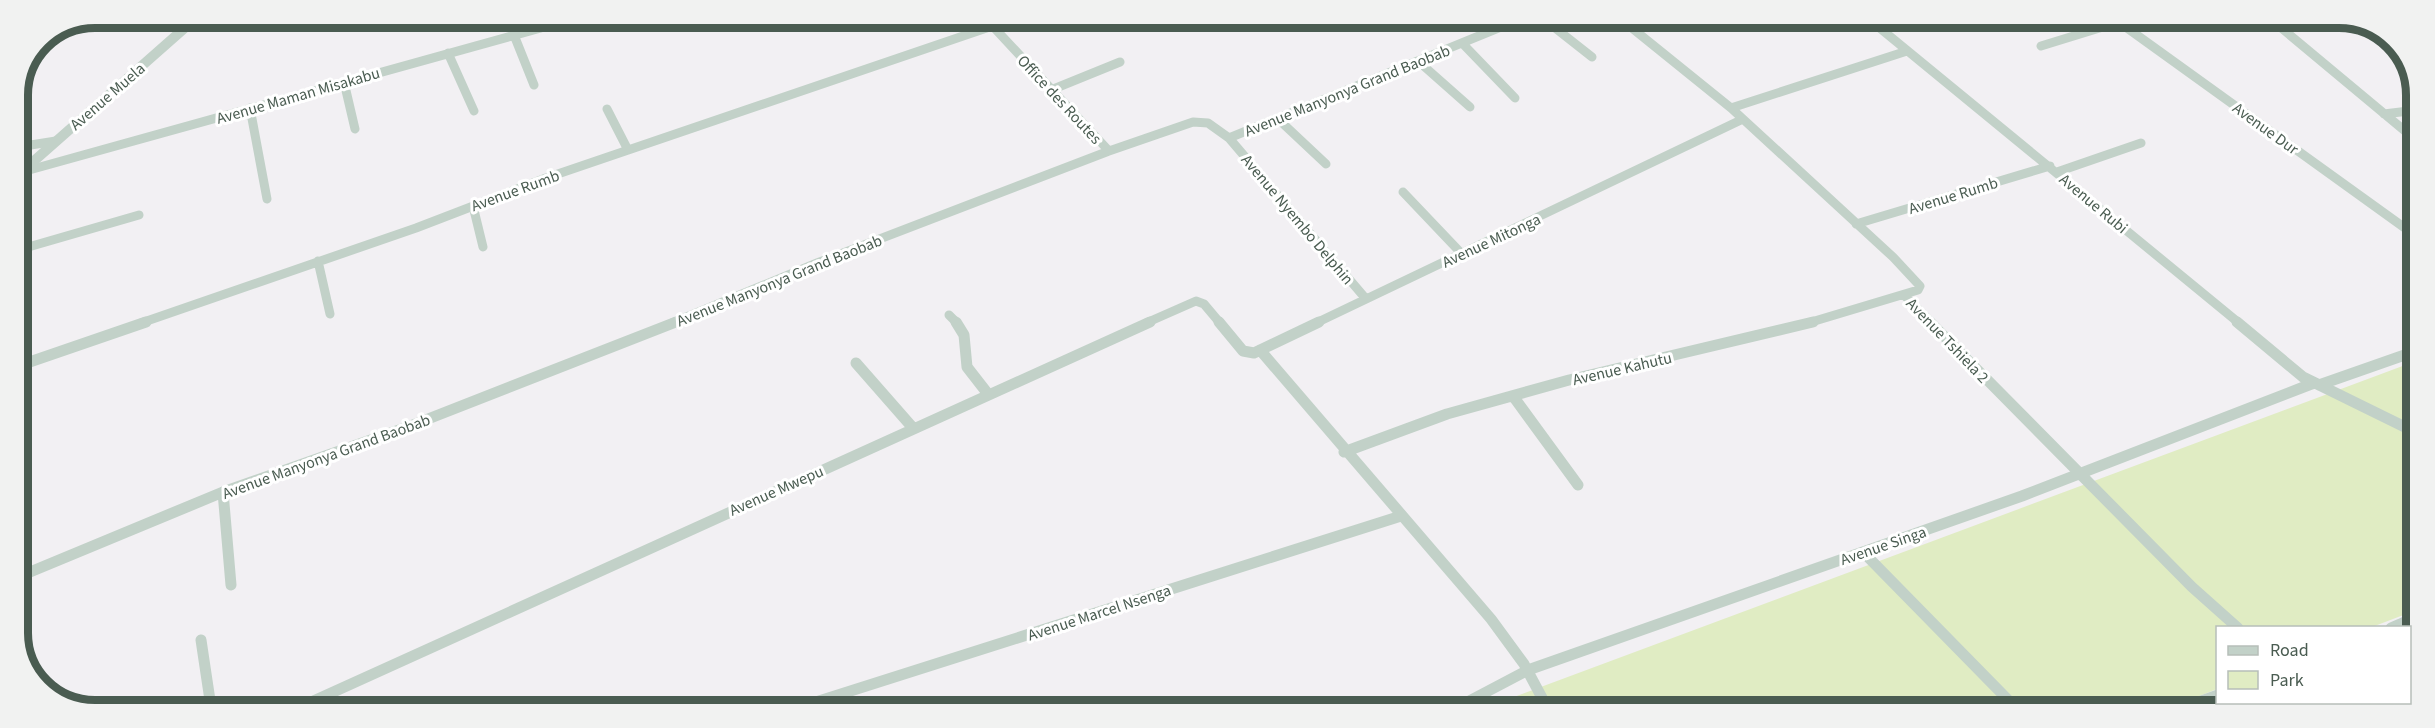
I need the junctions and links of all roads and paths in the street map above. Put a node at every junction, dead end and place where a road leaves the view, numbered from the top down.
1 (185, 28) edge
2 (540, 28) edge
3 (975, 28) edge
4 (994, 28) edge
5 (1498, 28) edge
6 (1555, 28) edge
7 (1632, 28) edge
8 (1880, 28) edge
9 (2097, 28) edge
10 (2128, 28) edge
11 (2281, 28) edge
12 (514, 35) junction
13 (1461, 43) junction
14 (2042, 46) dead end
15 (1907, 51) junction
16 (448, 53) junction
17 (1592, 57) dead end
18 (1418, 61) junction
19 (1120, 63) dead end
20 (345, 82) junction
21 (534, 85) dead end
22 (1051, 90) junction
23 (1515, 98) dead end
24 (1470, 107) dead end
25 (250, 108) junction
26 (1731, 108) junction
27 (607, 109) dead end
28 (474, 111) dead end
29 (2406, 111) edge
30 (2384, 114) junction
31 (1277, 118) junction
32 (1743, 119) junction
33 (355, 129) dead end
34 (2406, 132) edge
35 (1229, 138) junction
36 (56, 141) junction
37 (2141, 143) dead end
38 (28, 145) edge
39 (628, 150) junction
40 (1109, 151) junction
41 (1326, 164) dead end
42 (28, 167) edge
43 (2053, 169) junction
44 (28, 172) edge
45 (1403, 192) dead end
46 (267, 199) dead end
47 (473, 206) junction
48 (139, 215) dead end
49 (1856, 224) junction
50 (2406, 229) edge
51 (28, 247) edge
52 (483, 247) dead end
53 (1462, 254) junction
54 (318, 261) junction
55 (1904, 295) junction
56 (1366, 299) junction
57 (330, 314) dead end
58 (949, 315) dead end
59 (1260, 350) junction
60 (2406, 354) edge
61 (28, 362) edge
62 (856, 363) dead end
63 (2317, 384) junction
64 (988, 394) junction
65 (1513, 396) junction
66 (913, 428) junction
67 (2406, 428) edge
68 (1344, 452) junction
69 (2082, 476) junction
70 (1578, 485) dead end
71 (223, 492) junction
72 (1401, 516) junction
73 (1863, 552) junction
74 (29, 573) edge
75 (231, 585) dead end
76 (2237, 626) edge
77 (201, 640) dead end
78 (1528, 670) junction
79 (210, 700) edge
80 (316, 700) edge
81 (822, 700) edge
82 (1471, 700) edge
83 (1543, 700) edge
84 (2008, 700) edge

1 - 36 street, Avenue Muela
2 - 12 street, Avenue Maman Misakabu
3 - 39 street, Avenue Rumb
4 - 22 street, Office des Routes
5 - 13 street, Avenue Manyonya Grand Baobab
6 - 17 street
7 - 26 street, Avenue Tshiela 2
8 - 15 street, Avenue Rubi
9 - 14 street
10 - 50 street, Avenue Dur
11 - 30 street
12 - 16 street, Avenue Maman Misakabu
12 - 21 street
13 - 18 street, Avenue Manyonya Grand Baobab
13 - 23 street
15 - 26 street
15 - 43 street, Avenue Rubi
16 - 20 street, Avenue Maman Misakabu
16 - 28 street
18 - 24 street
18 - 31 street, Avenue Manyonya Grand Baobab
19 - 22 street
20 - 25 street, Avenue Maman Misakabu
20 - 33 street
22 - 40 street, Office des Routes
25 - 44 street, Avenue Maman Misakabu
25 - 46 street
26 - 32 street, Avenue Tshiela 2
27 - 39 street
29 - 30 street
30 - 34 street
31 - 35 street, Avenue Manyonya Grand Baobab
31 - 41 street
32 - 49 street, Avenue Tshiela 2
32 - 53 street, Avenue Mitonga
35 - 40 street, Avenue Manyonya Grand Baobab
35 - 56 street, Avenue Nyembo Delphin
36 - 38 street
36 - 42 street, Avenue Muela
37 - 43 street
39 - 47 street, Avenue Rumb
40 - 71 street, Avenue Manyonya Grand Baobab
43 - 49 street, Avenue Rumb
43 - 63 street, Avenue Rubi
45 - 53 street
47 - 52 street
47 - 54 street, Avenue Rumb
48 - 51 street
49 - 55 street, Avenue Tshiela 2
53 - 56 street, Avenue Mitonga
54 - 57 street
54 - 61 street, Avenue Rumb
55 - 65 street, Avenue Kahutu
55 - 69 street, Avenue Tshiela 2
56 - 59 street, Avenue Mitonga
58 - 64 street
59 - 64 street, Avenue Mwepu
59 - 68 street
60 - 63 street, Avenue Singa
62 - 66 street
63 - 67 street, Avenue Rubi
63 - 69 street, Avenue Singa
64 - 66 street, Avenue Mwepu
65 - 68 street, Avenue Kahutu
65 - 70 street
66 - 80 street, Avenue Mwepu
68 - 72 street
69 - 73 street, Avenue Singa
69 - 76 street, Avenue Tshiela 2
71 - 74 street, Avenue Manyonya Grand Baobab
71 - 75 street
72 - 78 street
72 - 81 street, Avenue Marcel Nsenga
73 - 78 street, Avenue Singa
73 - 84 street
77 - 79 street
78 - 82 street, Avenue Singa
78 - 83 street

